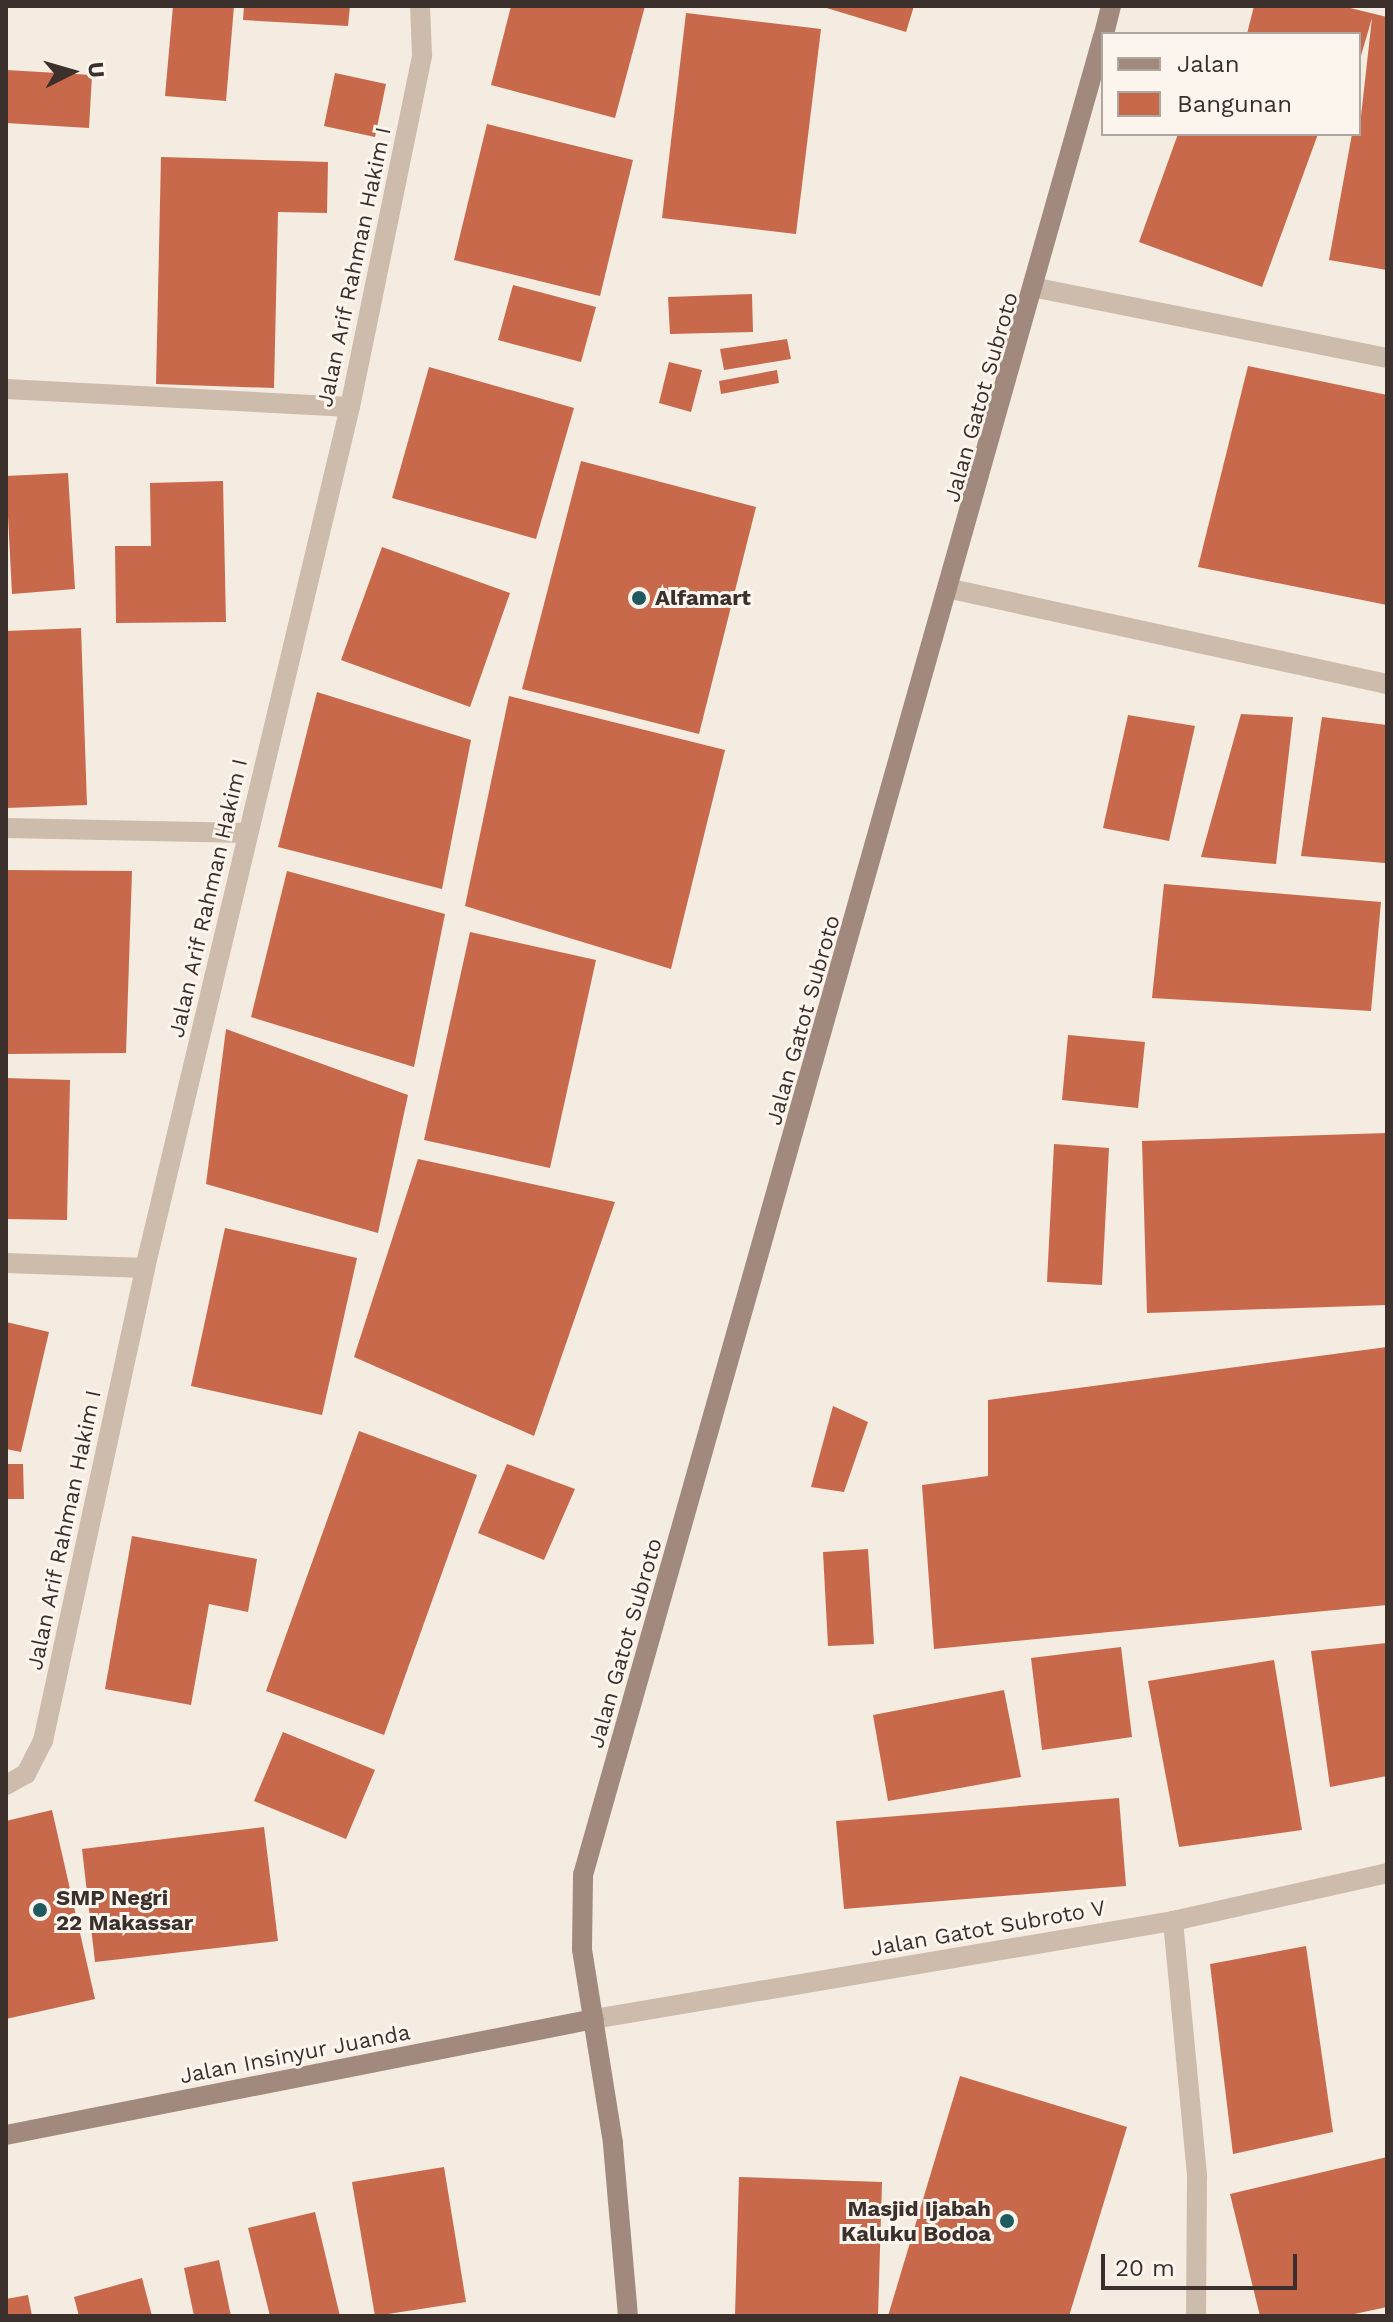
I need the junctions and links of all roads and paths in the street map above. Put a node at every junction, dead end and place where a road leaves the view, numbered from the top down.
1 (420, 6) edge
2 (1111, 6) edge
3 (1104, 32) edge
4 (1101, 43) edge
5 (1037, 288) junction
6 (1387, 358) edge
7 (6, 389) edge
8 (350, 407) junction
9 (951, 589) junction
10 (1387, 684) edge
11 (6, 828) edge
12 (248, 833) junction
13 (6, 1263) edge
14 (145, 1268) junction
15 (6, 1785) edge
16 (1387, 1873) edge
17 (1173, 1921) junction
18 (594, 2019) junction
19 (6, 2135) edge
20 (628, 2316) edge
21 (1196, 2316) edge

1 - 8 street, Jalan Arif Rahman Hakim I
2 - 3 street, Jalan Gatot Subroto
4 - 5 street, Jalan Gatot Subroto
5 - 6 street
5 - 9 street, Jalan Gatot Subroto
7 - 8 street
8 - 12 street, Jalan Arif Rahman Hakim I
9 - 10 street
9 - 18 street, Jalan Gatot Subroto
11 - 12 street
12 - 14 street, Jalan Arif Rahman Hakim I
13 - 14 street
14 - 15 street, Jalan Arif Rahman Hakim I
16 - 17 street, Jalan Gatot Subroto V
17 - 18 street, Jalan Gatot Subroto V
17 - 21 street
18 - 19 street, Jalan Insinyur Juanda
18 - 20 street, Jalan Gatot Subroto

